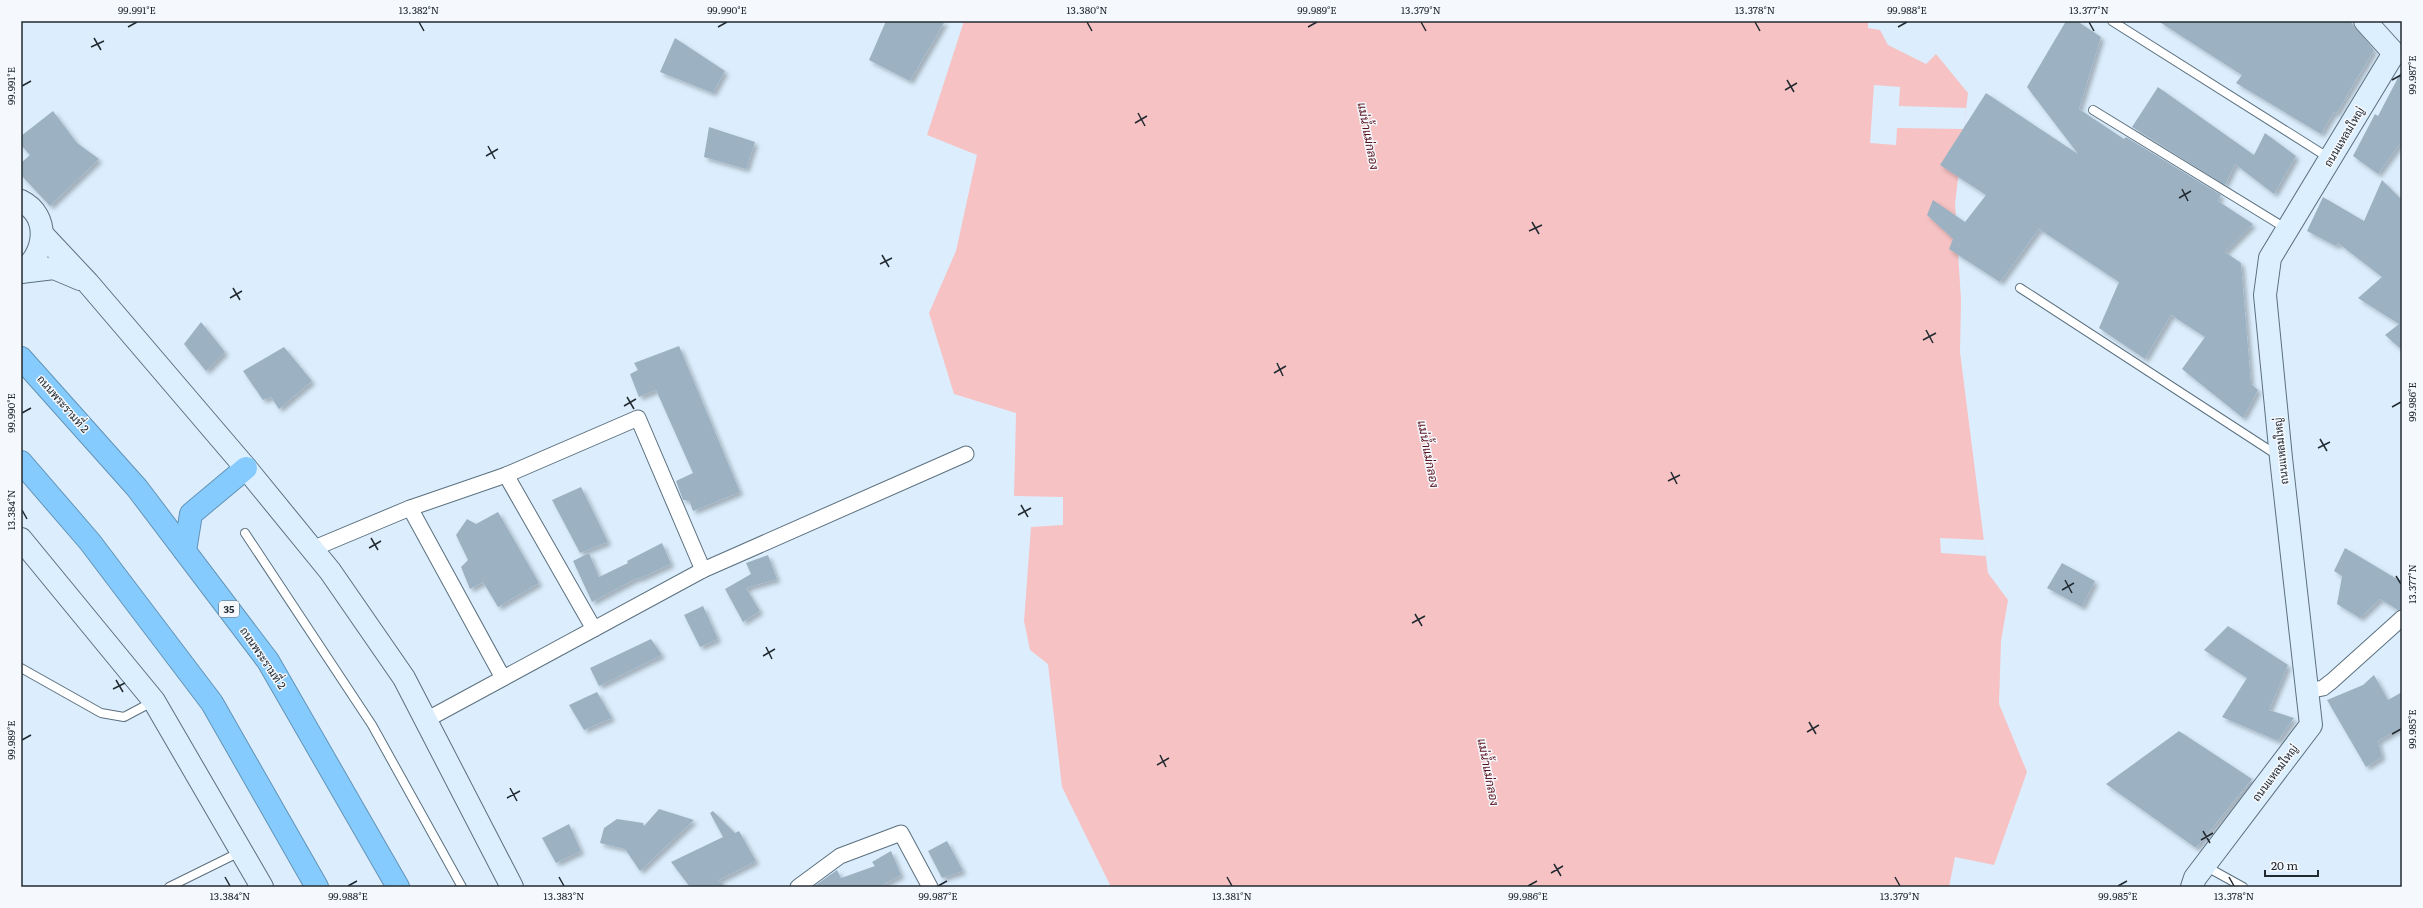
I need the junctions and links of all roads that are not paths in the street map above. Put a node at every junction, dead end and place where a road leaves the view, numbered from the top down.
1 (2112, 21) edge
2 (2365, 21) edge
3 (2093, 110) dead end
4 (2330, 159) junction
5 (21, 201) edge
6 (2288, 229) junction
7 (43, 234) junction
8 (21, 272) edge
9 (88, 283) junction
10 (2020, 288) dead end
11 (21, 358) edge
12 (966, 454) dead end
13 (2281, 458) junction
14 (21, 462) edge
15 (246, 468) junction
16 (506, 474) junction
17 (410, 508) junction
18 (244, 533) dead end
19 (21, 539) edge
20 (312, 549) junction
21 (185, 551) junction
22 (703, 570) junction
23 (2402, 618) edge
24 (594, 629) junction
25 (21, 668) edge
26 (503, 678) junction
27 (2307, 691) junction
28 (154, 701) junction
29 (426, 720) junction
30 (242, 851) junction
31 (2205, 866) junction
32 (169, 887) edge
33 (262, 887) edge
34 (317, 887) edge
35 (398, 887) edge
36 (462, 887) edge
37 (512, 887) edge
38 (798, 887) edge
39 (930, 887) edge
40 (2192, 887) edge
41 (2243, 887) edge

1 - 4 lane
2 - 4 street, ถนนแหลมใหญ่
3 - 6 lane
4 - 6 street, ถนนแหลมใหญ่
5 - 7 street
6 - 13 street, ถนนแหลมใหญ่
7 - 8 street
7 - 9 street
8 - 9 street
9 - 15 street
10 - 13 lane
11 - 21 highway, ถนนพระรามที่ 2 / 35
12 - 22 street
13 - 27 street, ถนนแหลมใหญ่
14 - 34 highway
15 - 20 street
15 - 21 highway
16 - 17 street
16 - 22 street
16 - 24 street
17 - 20 street
17 - 26 street
18 - 36 lane
19 - 28 street
20 - 29 street
21 - 35 highway, ถนนพระรามที่ 2 / 35
22 - 24 street
23 - 27 street
24 - 26 street
25 - 28 lane
26 - 29 street
27 - 31 street, ถนนแหลมใหญ่
28 - 30 street
29 - 37 street
30 - 32 lane
30 - 33 street
31 - 40 street, ถนนแหลมใหญ่
31 - 41 lane
38 - 39 street

